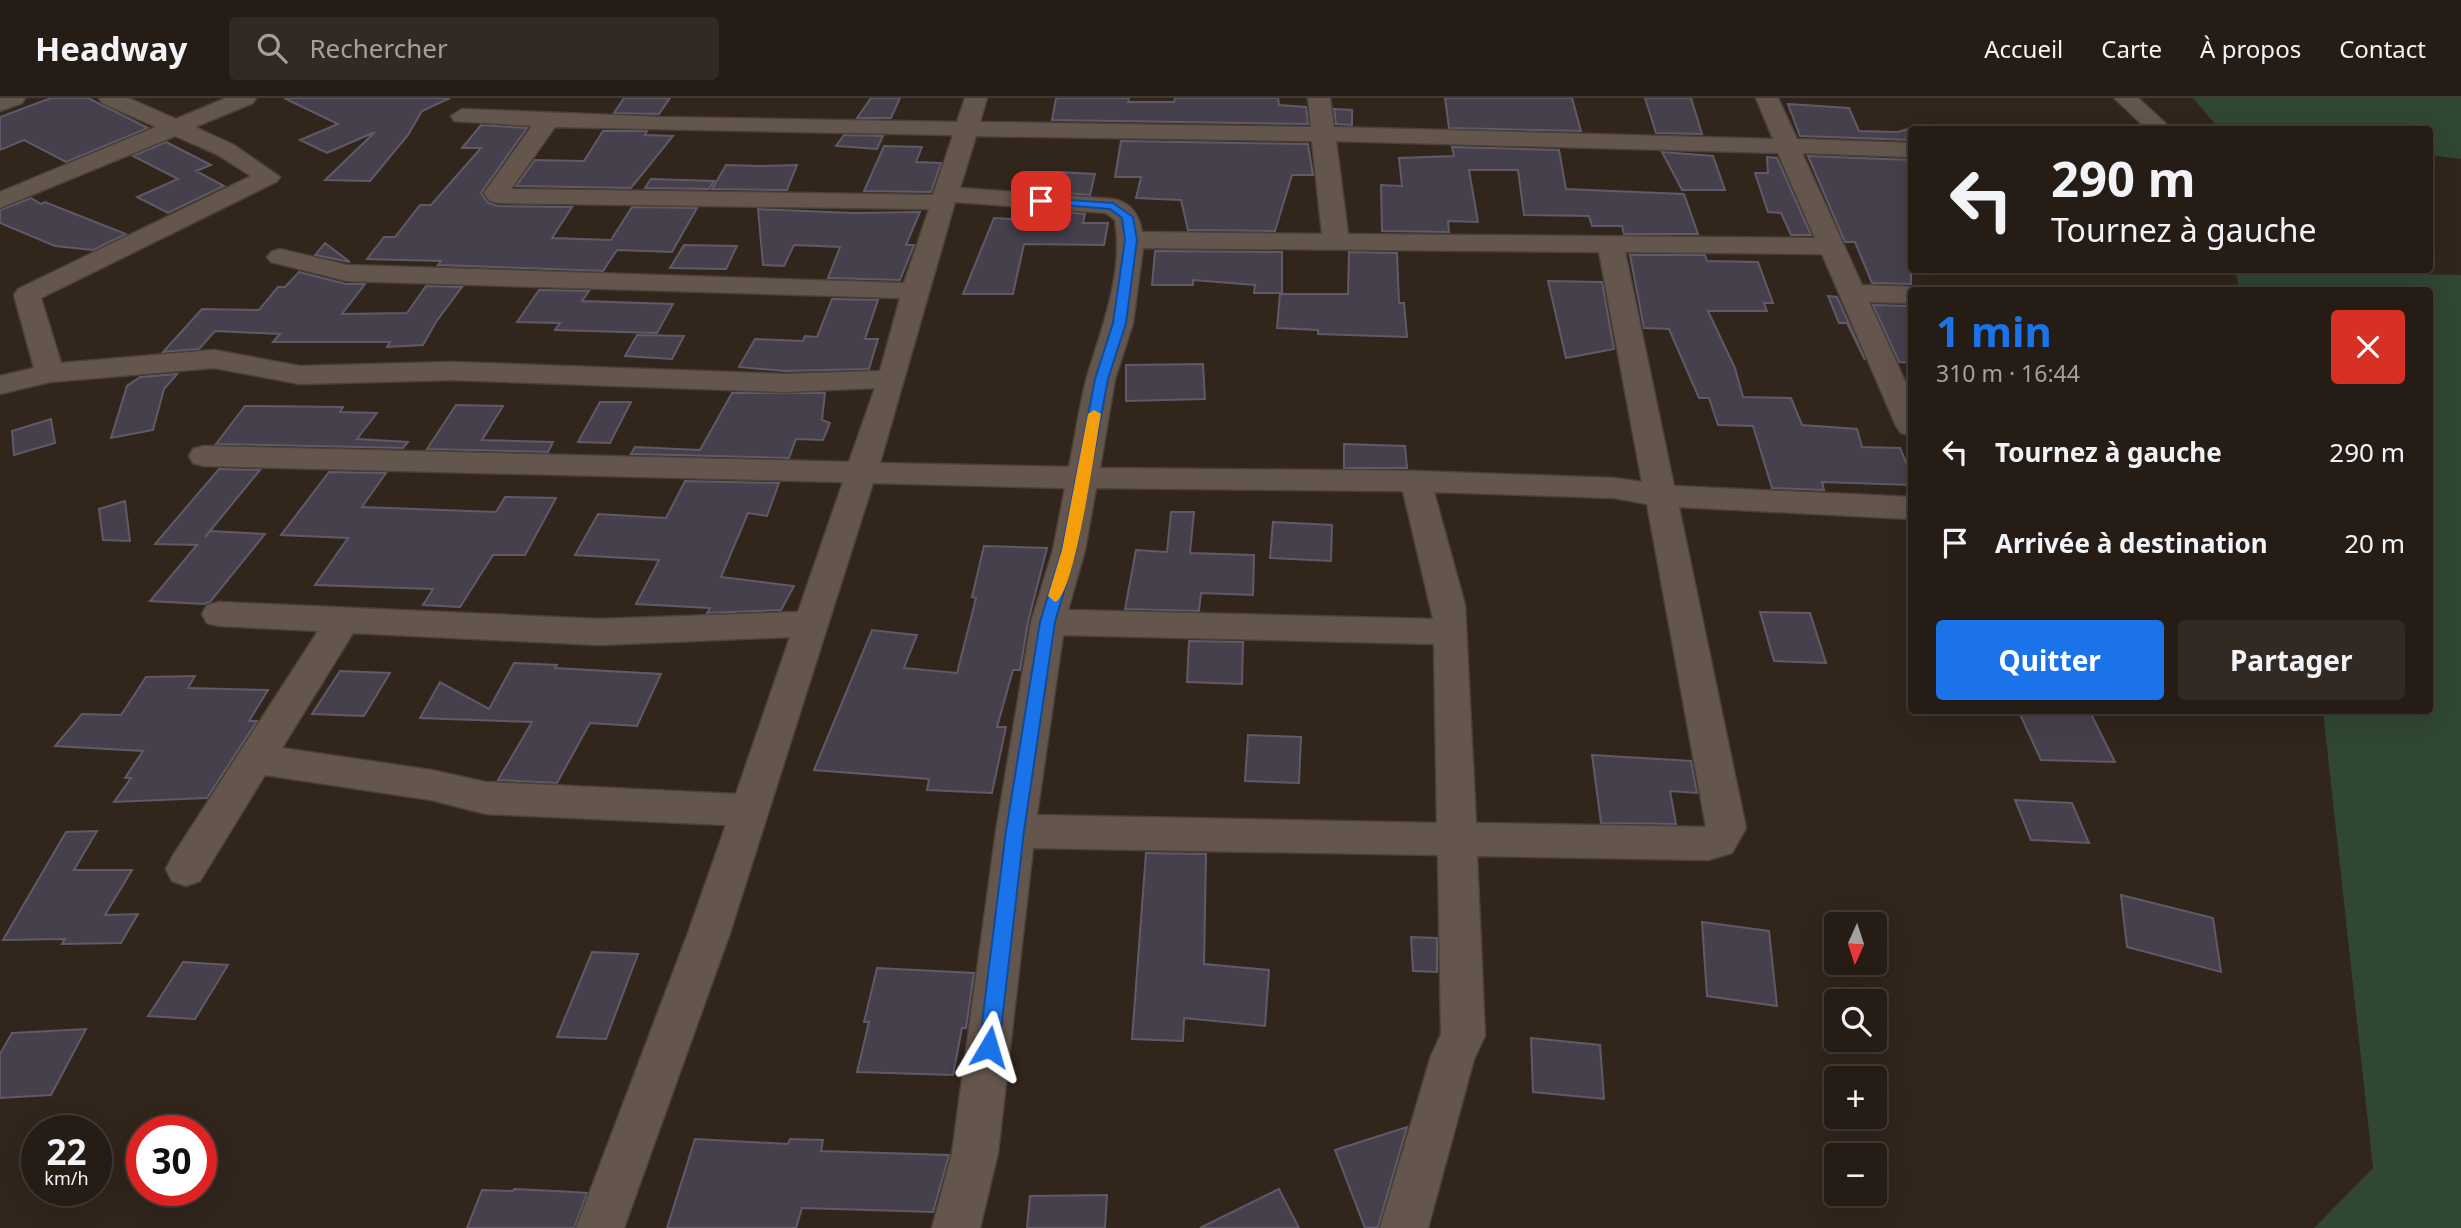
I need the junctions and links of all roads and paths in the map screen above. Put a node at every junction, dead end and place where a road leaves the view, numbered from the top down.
1 (14, 98) edge
2 (110, 98) edge
3 (245, 98) edge
4 (667, 98) edge
5 (976, 98) edge
6 (1319, 98) edge
7 (1767, 98) edge
8 (2125, 98) edge
9 (0, 104) edge
10 (462, 116) dead end
11 (548, 120) junction
12 (660, 124) junction
13 (2157, 126) edge
14 (173, 127) junction
15 (965, 127) junction
16 (1322, 134) junction
17 (1787, 147) junction
18 (1908, 150) edge
19 (943, 198) junction
20 (0, 201) edge
21 (1131, 240) junction
22 (1336, 242) junction
23 (1611, 243) junction
24 (1832, 246) junction
25 (280, 257) dead end
26 (915, 291) junction
27 (1853, 293) junction
28 (1908, 295) edge
29 (50, 373) junction
30 (892, 379) junction
31 (0, 384) edge
32 (1908, 419) edge
33 (204, 456) dead end
34 (862, 471) junction
35 (1082, 478) junction
36 (1416, 481) junction
37 (1661, 496) junction
38 (1908, 508) edge
39 (219, 614) dead end
40 (343, 620) junction
41 (1048, 622) junction
42 (811, 624) junction
43 (1451, 632) junction
44 (256, 759) junction
45 (750, 810) junction
46 (1015, 831) junction
47 (1456, 839) junction
48 (186, 869) dead end
49 (600, 1228) edge
50 (956, 1228) edge
51 (1404, 1228) edge

1 - 9 street
2 - 14 street
3 - 14 street
4 - 12 street
5 - 15 street
6 - 16 street
7 - 17 street
8 - 13 street
10 - 11 street
11 - 12 street
11 - 19 street
12 - 15 street
14 - 20 street
14 - 29 street
15 - 16 street
15 - 19 street
16 - 17 street
16 - 22 street
17 - 18 street
17 - 24 street
19 - 21 street
19 - 26 street
21 - 22 street
21 - 35 street
22 - 23 street
23 - 24 street
23 - 37 street
24 - 27 street
25 - 26 street
26 - 30 street
27 - 28 street
27 - 32 street
29 - 30 street
29 - 31 street
30 - 34 street
33 - 34 street
34 - 35 street
34 - 42 street
35 - 36 street
35 - 41 street
36 - 37 street
36 - 43 street
37 - 38 street
37 - 47 street
39 - 40 street
40 - 42 street
40 - 44 street
41 - 43 street
41 - 46 street
42 - 45 street
43 - 47 street
44 - 45 street
44 - 48 street
45 - 49 street
46 - 47 street
46 - 50 street
47 - 51 street

